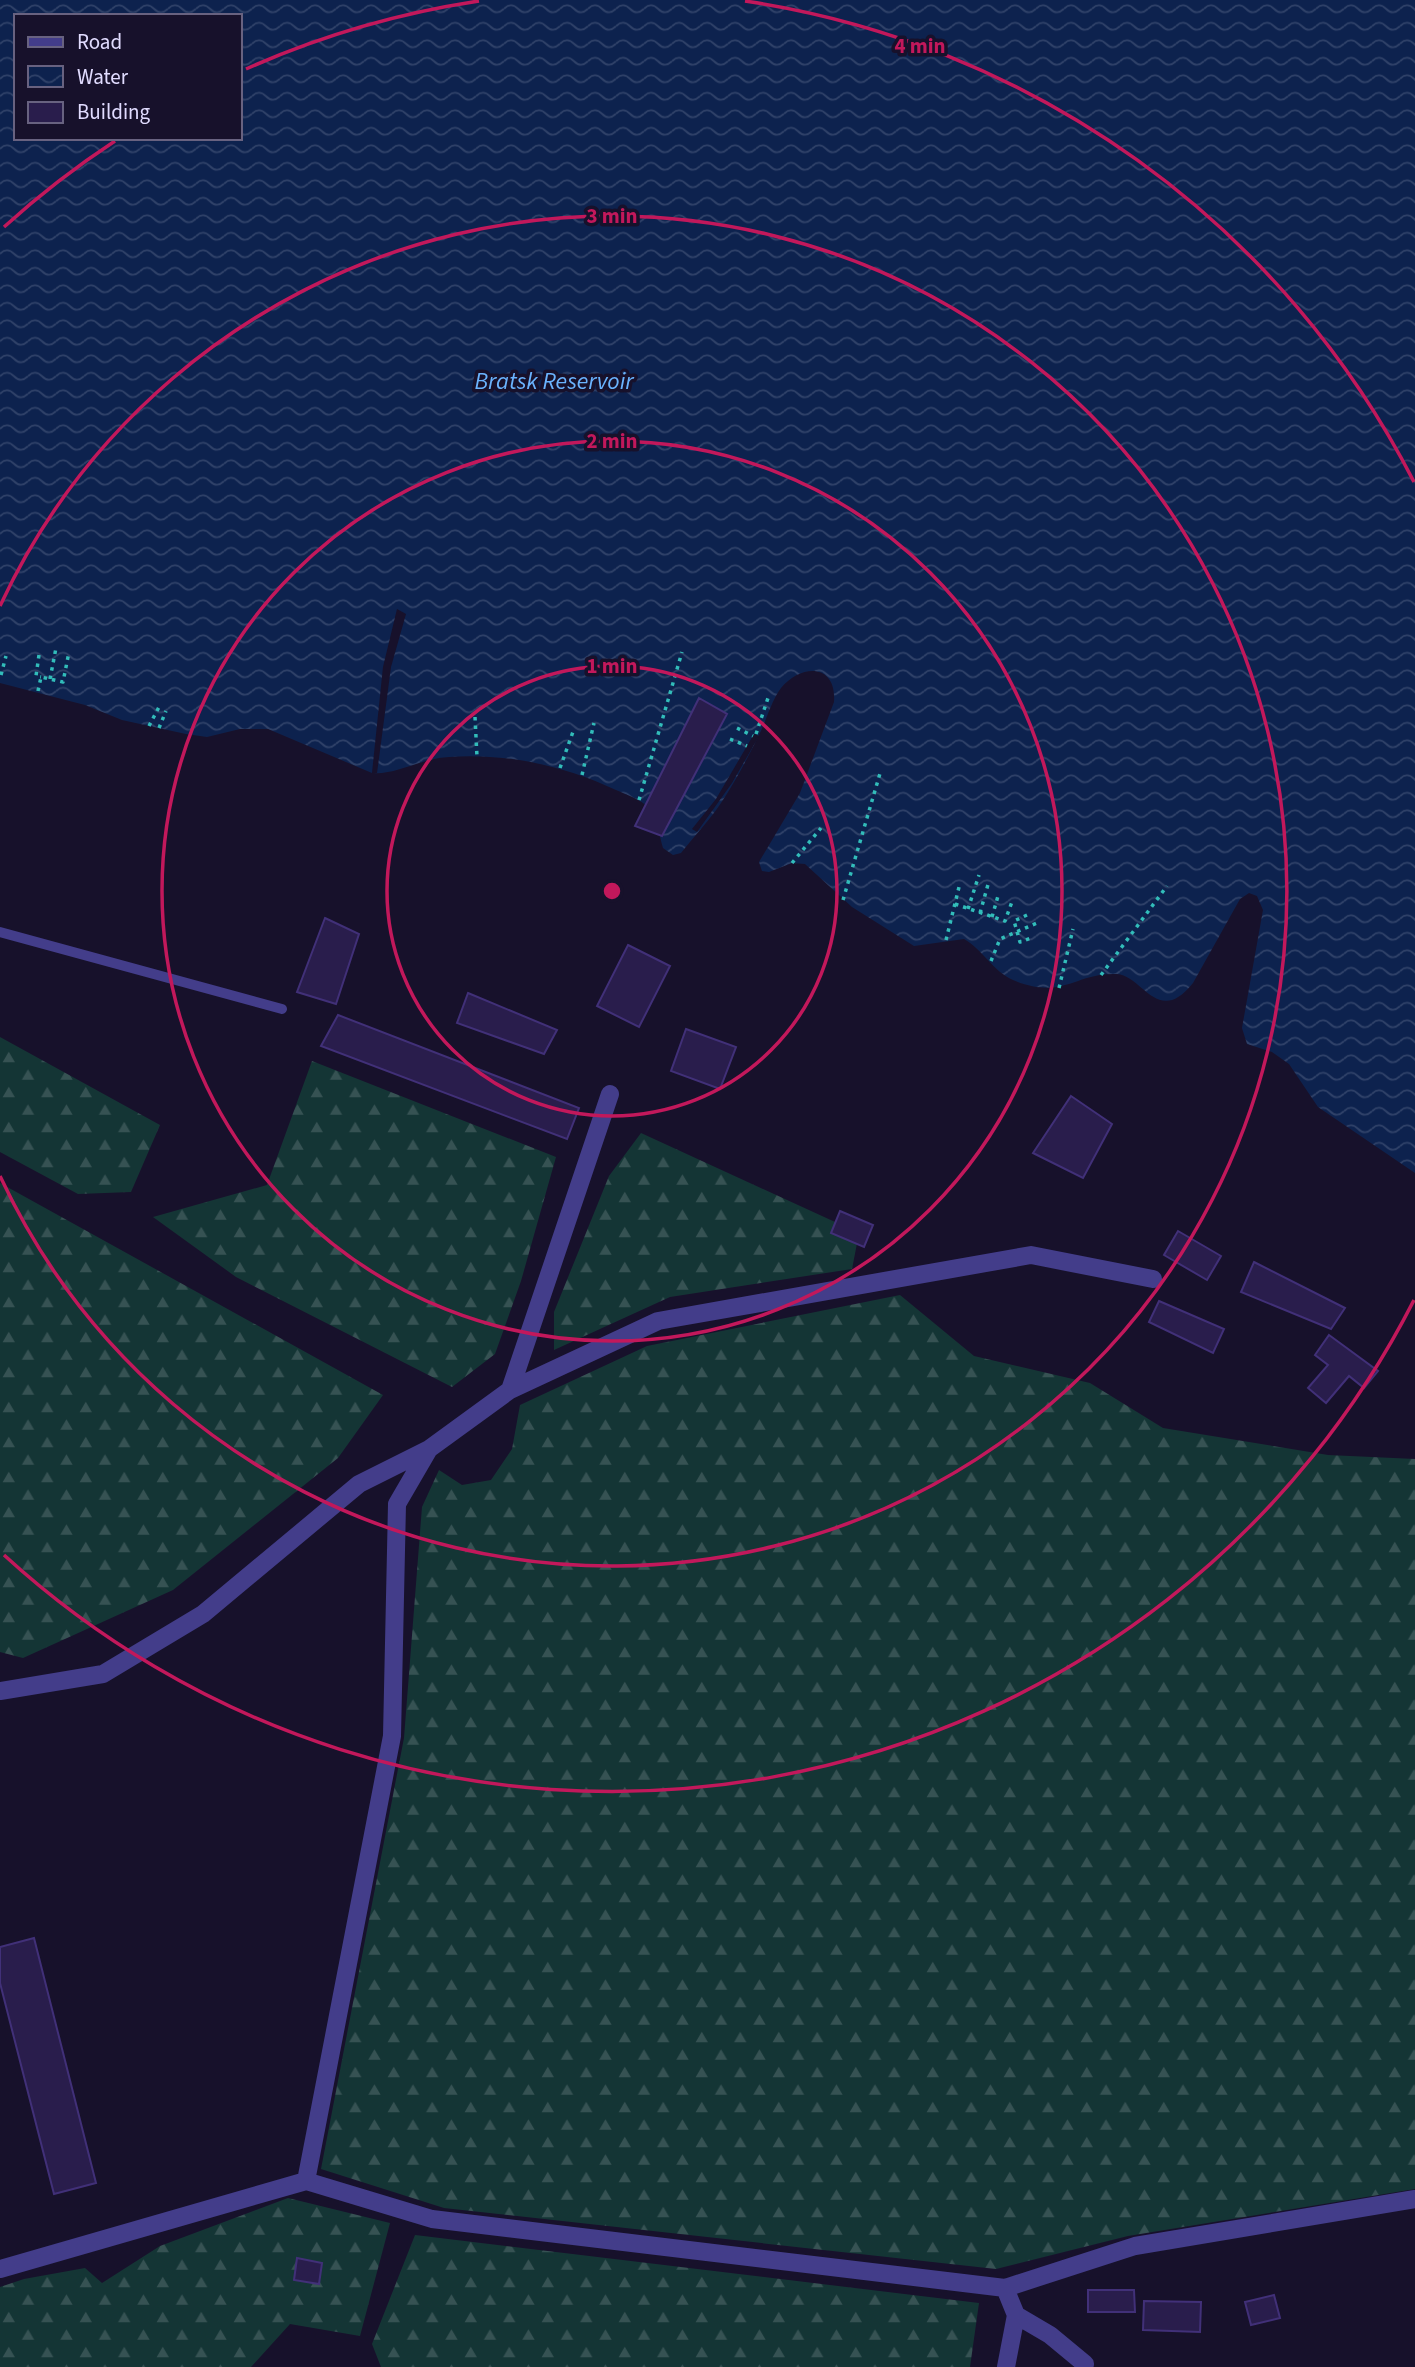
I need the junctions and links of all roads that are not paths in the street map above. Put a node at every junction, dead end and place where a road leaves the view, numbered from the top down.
1 (0, 932) edge
2 (282, 1009) dead end
3 (610, 1094) dead end
4 (1153, 1279) dead end
5 (510, 1390) junction
6 (429, 1449) junction
7 (0, 1691) edge
8 (306, 2181) junction
9 (1415, 2199) edge
10 (0, 2269) edge
11 (1005, 2288) junction
12 (1016, 2315) junction
13 (1085, 2364) dead end
14 (1006, 2367) edge

1 - 2 lane
3 - 5 street
4 - 5 street
5 - 6 street
6 - 7 street
6 - 8 street
8 - 10 street
8 - 11 street
9 - 11 street
11 - 12 street
12 - 13 street
12 - 14 street

